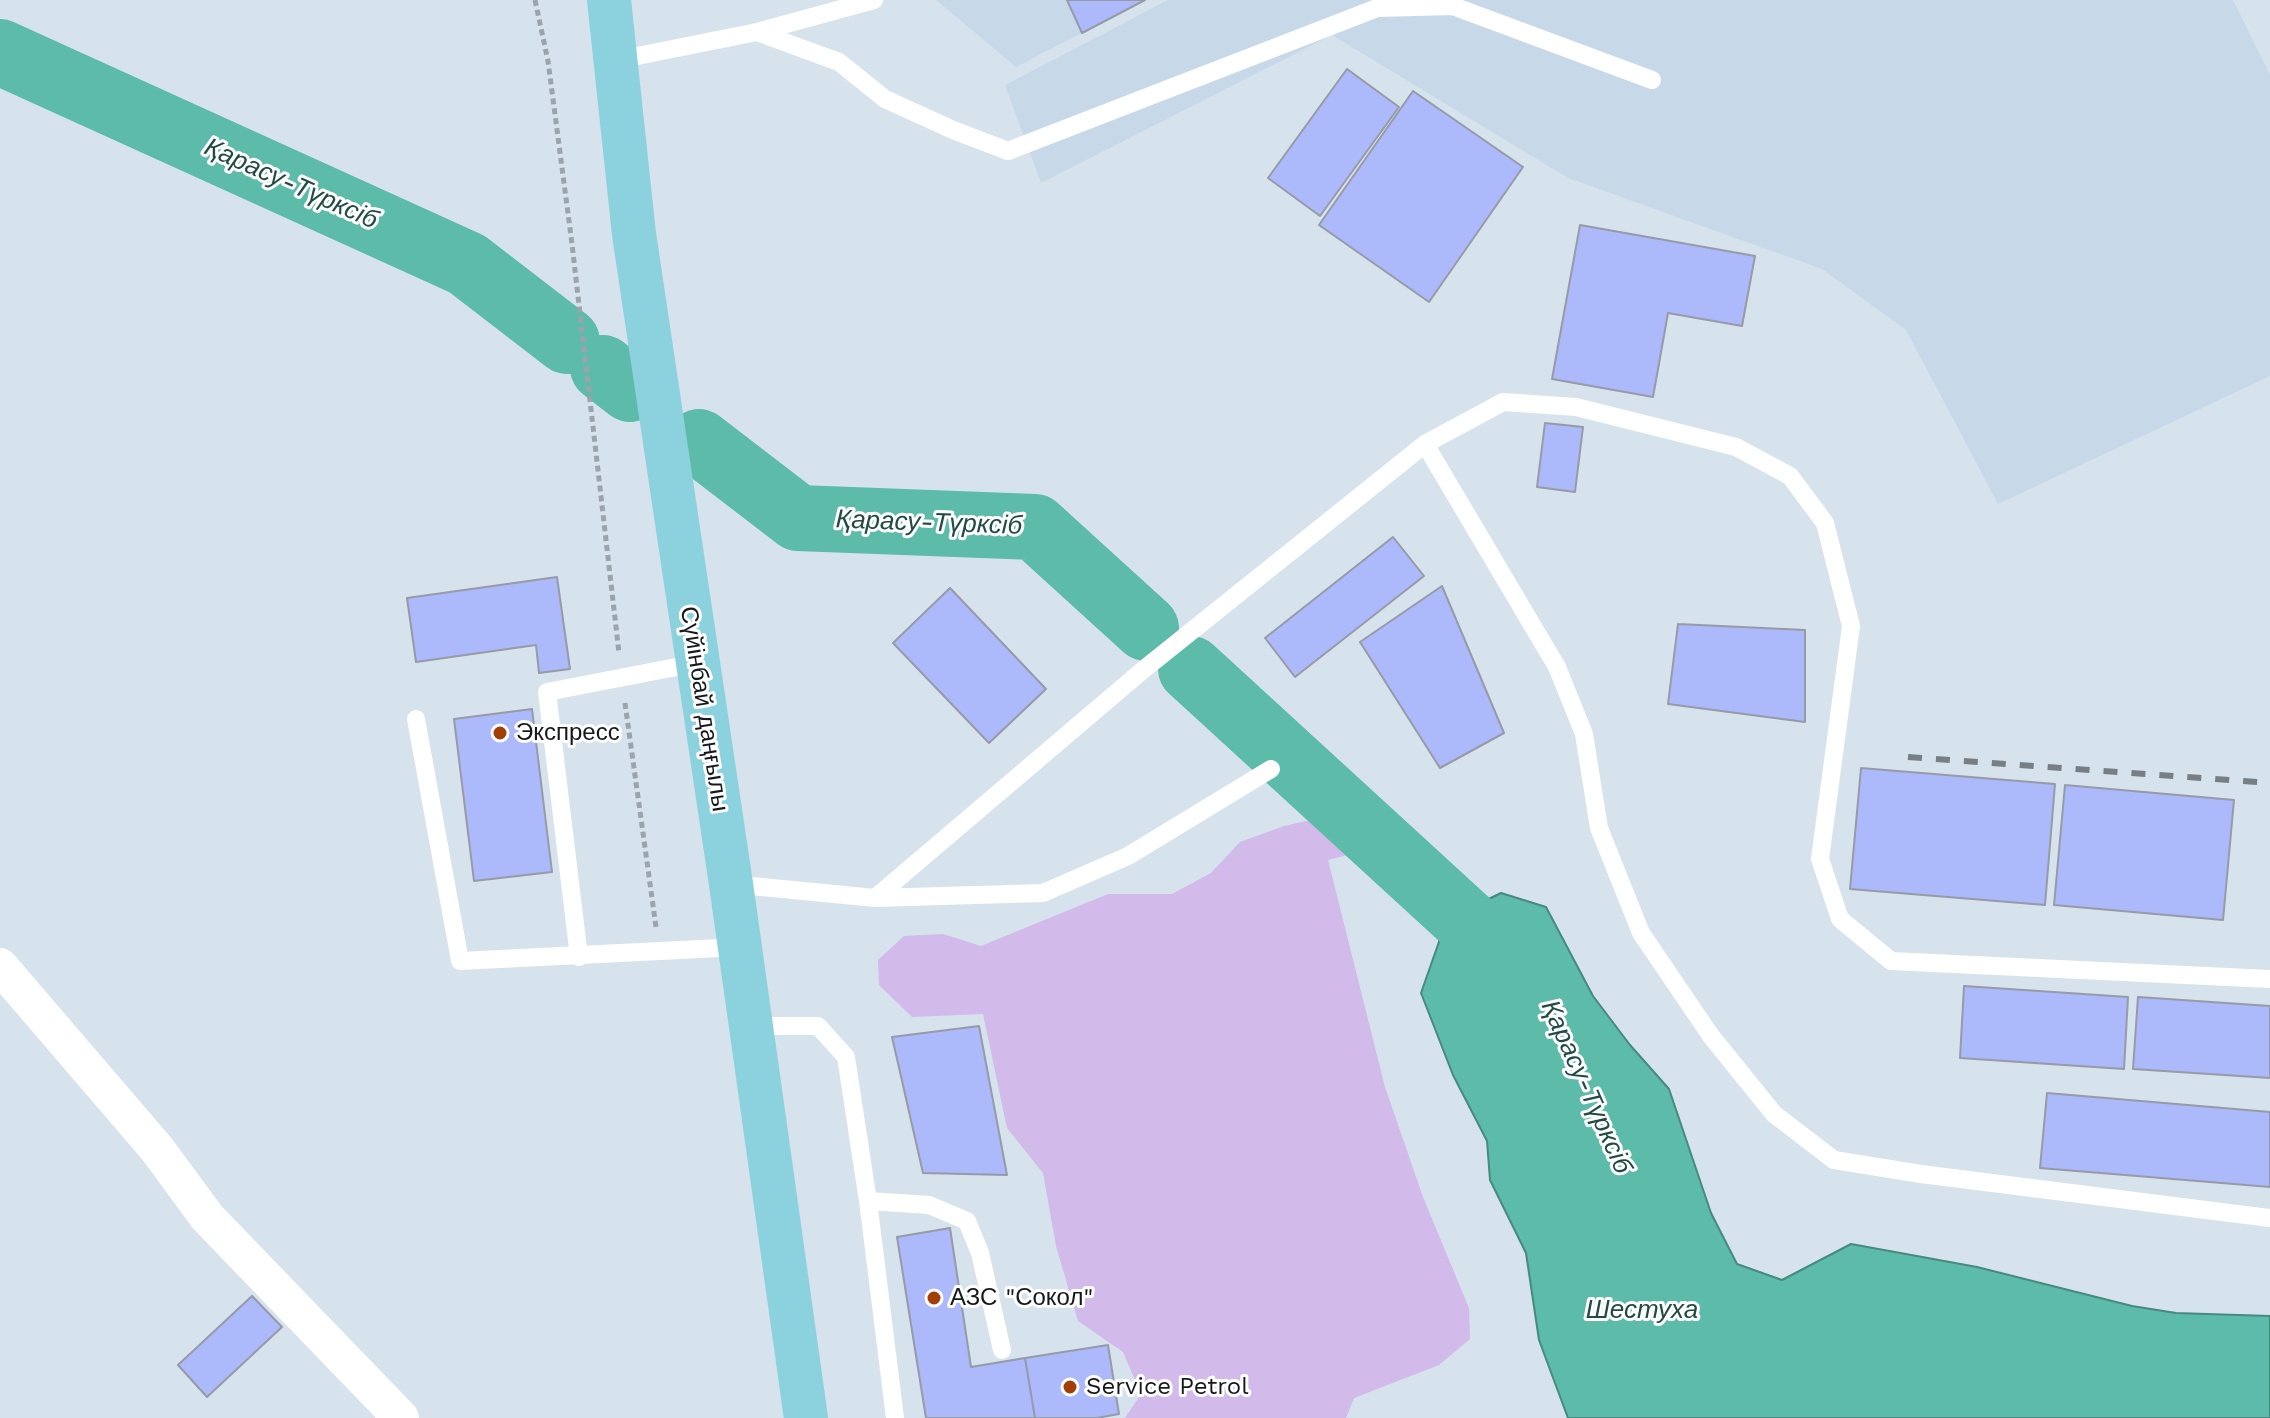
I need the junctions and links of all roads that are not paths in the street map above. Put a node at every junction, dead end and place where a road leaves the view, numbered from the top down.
1 (609, 0) edge
2 (874, 0) edge
3 (757, 32) junction
4 (617, 60) junction
5 (1652, 80) dead end
6 (1425, 444) junction
7 (697, 663) junction
8 (416, 719) dead end
9 (1271, 769) dead end
10 (731, 884) junction
11 (875, 898) junction
12 (740, 947) junction
13 (579, 957) junction
14 (0, 966) edge
15 (2270, 979) edge
16 (750, 1026) junction
17 (868, 1201) junction
18 (2270, 1218) edge
19 (1002, 1350) dead end
20 (401, 1418) edge
21 (806, 1418) edge
22 (895, 1418) edge

1 - 4 main road, Сүйінбай даңғылы
2 - 3 lane
3 - 4 lane
3 - 5 lane
4 - 7 main road, Сүйінбай даңғылы
6 - 11 lane
6 - 15 lane
6 - 18 lane
7 - 10 main road, Сүйінбай даңғылы
7 - 13 lane
8 - 13 lane
9 - 11 lane
10 - 11 lane
10 - 12 main road, Сүйінбай даңғылы
12 - 13 lane
12 - 16 main road, Сүйінбай даңғылы
14 - 20 street
16 - 17 lane
16 - 21 main road, Сүйінбай даңғылы
17 - 19 lane
17 - 22 lane

